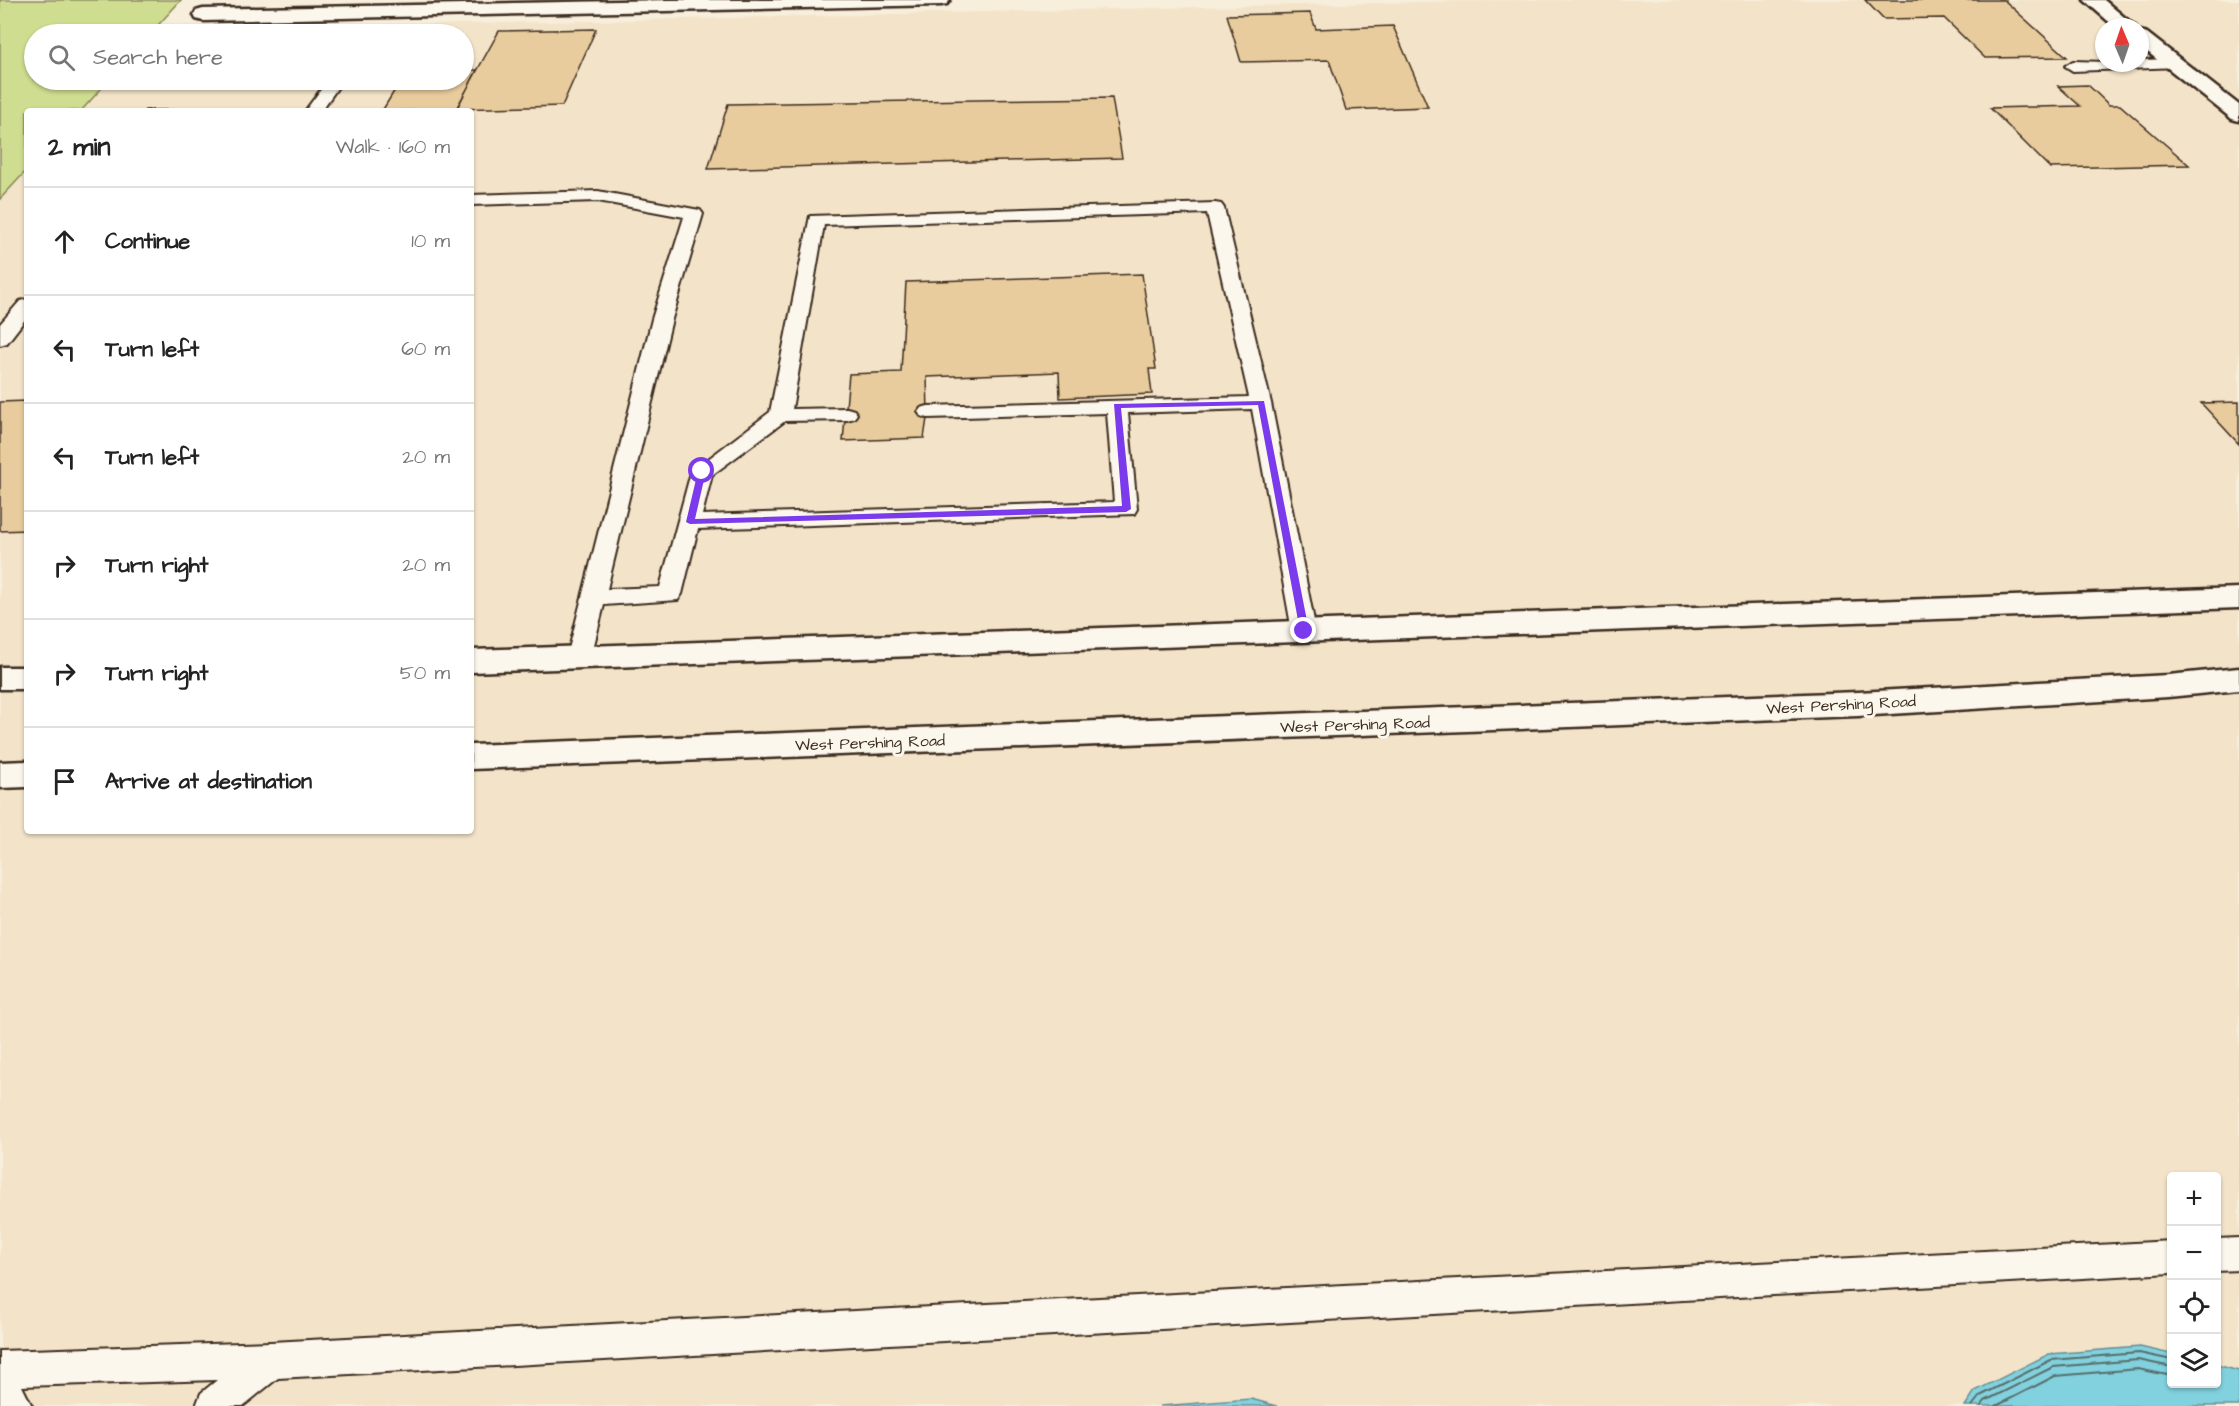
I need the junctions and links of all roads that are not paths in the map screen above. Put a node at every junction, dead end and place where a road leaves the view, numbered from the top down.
1 (216, 0) edge
2 (934, 0) edge
3 (941, 0) edge
4 (2093, 0) edge
5 (696, 3) edge
6 (454, 5) edge
7 (2116, 18) edge
8 (2149, 44) edge
9 (2174, 64) junction
10 (2073, 66) dead end
11 (328, 90) edge
12 (315, 108) edge
13 (2239, 115) edge
14 (474, 200) edge
15 (24, 308) edge
16 (0, 339) edge
17 (1261, 403) junction
18 (1117, 406) junction
19 (928, 412) dead end
20 (847, 414) dead end
21 (780, 415) junction
22 (690, 522) junction
23 (593, 598) junction
24 (2239, 598) edge
25 (1304, 631) junction
26 (579, 657) junction
27 (474, 661) edge
28 (0, 678) edge
29 (24, 678) edge
30 (2239, 679) edge
31 (474, 757) edge
32 (24, 774) edge
33 (0, 775) edge
34 (2239, 1254) edge
35 (2221, 1255) edge
36 (2167, 1257) edge
37 (271, 1360) junction
38 (0, 1369) edge
39 (0, 1389) edge
40 (14, 1406) edge
41 (214, 1406) edge

1 - 6 main road
2 - 3 main road
2 - 5 main road
4 - 7 main road
5 - 6 main road
8 - 9 main road
9 - 10 lane
9 - 13 main road
11 - 12 lane
14 - 23 lane
15 - 16 lane
17 - 18 lane
17 - 21 lane
17 - 25 lane
18 - 19 lane
18 - 22 lane
20 - 21 lane
21 - 22 lane
22 - 23 lane
23 - 26 lane
24 - 25 main road
25 - 26 main road
26 - 27 main road
28 - 29 main road
30 - 31 main road, West Pershing Road
32 - 33 main road
34 - 35 lane
36 - 37 lane
37 - 38 lane
37 - 41 lane
39 - 40 lane

